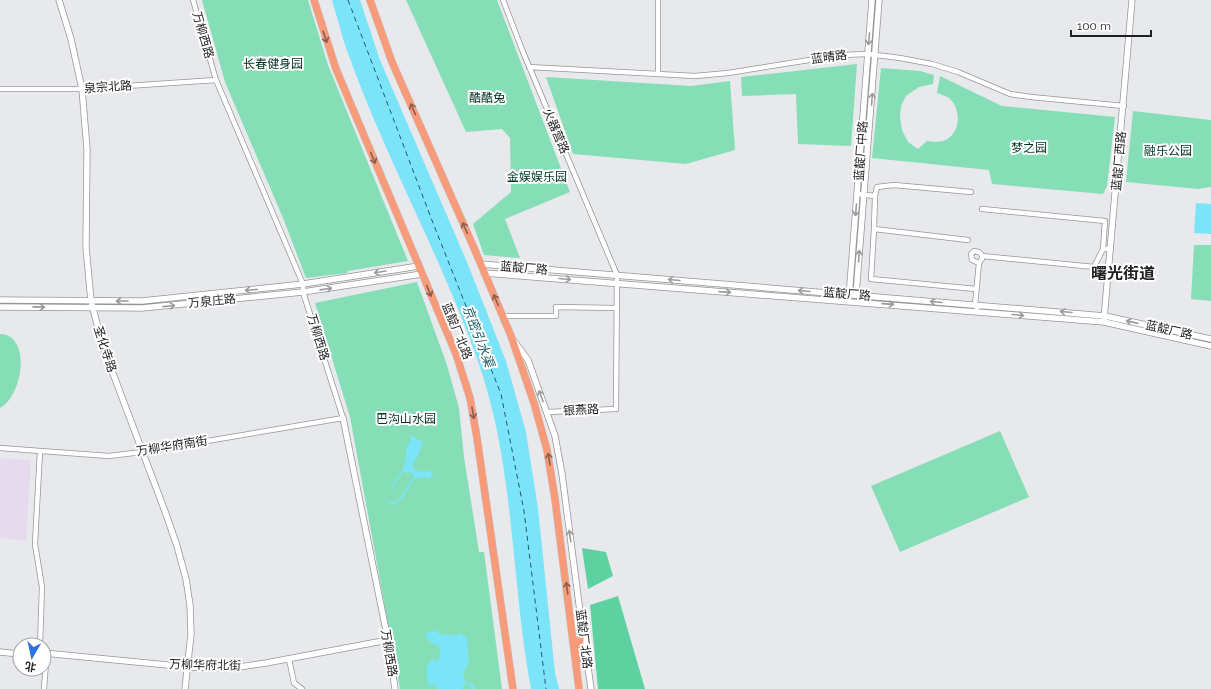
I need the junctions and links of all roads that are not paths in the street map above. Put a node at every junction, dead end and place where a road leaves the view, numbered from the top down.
1 (59, 0) edge
2 (193, 0) edge
3 (314, 0) edge
4 (370, 0) edge
5 (503, 0) edge
6 (658, 0) edge
7 (872, 0) edge
8 (879, 0) edge
9 (1132, 0) edge
10 (868, 54) junction
11 (875, 54) junction
12 (529, 67) junction
13 (658, 74) junction
14 (216, 80) junction
15 (0, 89) edge
16 (82, 89) junction
17 (1124, 106) junction
18 (971, 192) dead end
19 (857, 194) junction
20 (864, 196) junction
21 (875, 196) junction
22 (982, 208) dead end
23 (874, 229) junction
24 (968, 240) dead end
25 (1103, 248) junction
26 (1111, 249) junction
27 (982, 256) junction
28 (978, 263) junction
29 (481, 264) junction
30 (419, 266) junction
31 (484, 273) junction
32 (422, 274) junction
33 (617, 275) junction
34 (303, 284) junction
35 (616, 284) junction
36 (976, 289) junction
37 (303, 292) junction
38 (850, 294) junction
39 (856, 295) junction
40 (0, 300) edge
41 (91, 301) junction
42 (849, 301) junction
43 (856, 302) junction
44 (975, 305) junction
45 (0, 307) edge
46 (93, 308) junction
47 (616, 308) junction
48 (978, 312) junction
49 (503, 316) junction
50 (1104, 318) junction
51 (511, 336) junction
52 (1211, 339) edge
53 (1211, 346) edge
54 (616, 408) joint
55 (547, 412) junction
56 (343, 418) junction
57 (0, 448) edge
58 (40, 451) junction
59 (142, 452) junction
60 (581, 616) junction
61 (40, 637) edge
62 (388, 640) junction
63 (0, 652) edge
64 (12, 653) edge
65 (52, 654) edge
66 (289, 659) junction
67 (188, 667) junction
68 (45, 677) edge
69 (579, 686) edge
70 (44, 689) edge
71 (185, 689) edge
72 (302, 689) edge
73 (394, 689) edge
74 (513, 689) edge
75 (590, 689) edge

1 - 16 street, 圣化寺路
2 - 14 street, 万柳西路
3 -> 30 highway, 蓝靛厂北路
29 -> 4 highway, 蓝靛厂北路
5 - 12 street, 火器营路
6 - 13 street
7 -> 10 street, 蓝靛厂中路
8 - 11 street, 蓝靛厂中路
9 - 17 street, 蓝靛厂西路
10 - 11 street, 蓝晴路
10 - 13 street, 蓝晴路
10 - 19 street, 蓝靛厂中路
11 - 17 street, 蓝晴路
20 -> 11 street, 蓝靛厂中路
12 - 13 street, 蓝晴路
12 - 33 street, 火器营路
14 - 16 street, 泉宗北路
14 - 34 street, 万柳西路
15 - 16 street, 泉宗北路
16 - 41 street, 圣化寺路
17 - 26 street, 蓝靛厂西路
18 - 21 street
19 - 20 street
19 -> 38 street, 蓝靛厂中路
20 - 21 street
39 -> 20 street, 蓝靛厂中路
21 - 23 street
22 - 25 street
23 - 24 street
23 - 36 street
25 - 26 street
25 - 27 street
26 - 50 street, 蓝靛厂西路
27 - 28 street
27 - 28 street
28 - 36 street
29 - 31 highway, 蓝靛厂北路
29 - 33 street, 蓝靛厂路
30 - 32 highway, 蓝靛厂北路
30 -> 34 street, 万泉庄路
31 -> 35 street, 蓝靛厂路
49 -> 31 highway, 蓝靛厂北路
37 -> 32 street, 万泉庄路
32 -> 74 highway, 蓝靛厂北路
33 - 35 street, 火器营路
38 -> 33 street, 蓝靛厂路
34 - 37 street, 万柳西路
34 -> 41 street, 万泉庄路
35 -> 42 street, 蓝靛厂路
35 - 47 street, 火器营路
36 - 44 street
46 -> 37 street, 万泉庄路
37 - 56 street, 万柳西路
38 - 39 street, 蓝靛厂路
38 - 42 street, 蓝靛厂中路
39 - 43 street
44 -> 39 street, 蓝靛厂路
40 - 41 street, 万泉庄路
41 - 46 street, 圣化寺路
42 - 43 street, 蓝靛厂路
43 -> 48 street, 蓝靛厂路
44 - 48 street
50 -> 44 street, 蓝靛厂路
45 -> 46 street, 万泉庄路
46 - 59 street, 圣化寺路
47 - 49 street
47 - 54 street, 火器营路
48 -> 50 street, 蓝靛厂路
49 - 51 highway, 蓝靛厂北路
52 -> 50 street, 蓝靛厂路
50 - 53 street, 蓝靛厂路
55 -> 51 street, 蓝靛厂北路
69 -> 51 highway, 蓝靛厂北路
54 - 55 street, 银燕路
60 -> 55 street, 蓝靛厂北路
56 - 59 street, 万柳华府南街
56 - 62 street, 万柳西路
57 - 58 street, 万柳华府南街
58 - 59 street, 万柳华府南街
58 - 61 street
59 - 67 street, 圣化寺路
60 - 69 highway
60 - 75 street, 蓝靛厂北路
62 - 66 street, 万柳华府北街
62 - 73 street, 万柳西路
63 - 64 street
65 - 67 street, 万柳华府北街
66 - 67 street, 万柳华府北街
66 - 72 street
67 - 71 street, 圣化寺路
68 - 70 street

